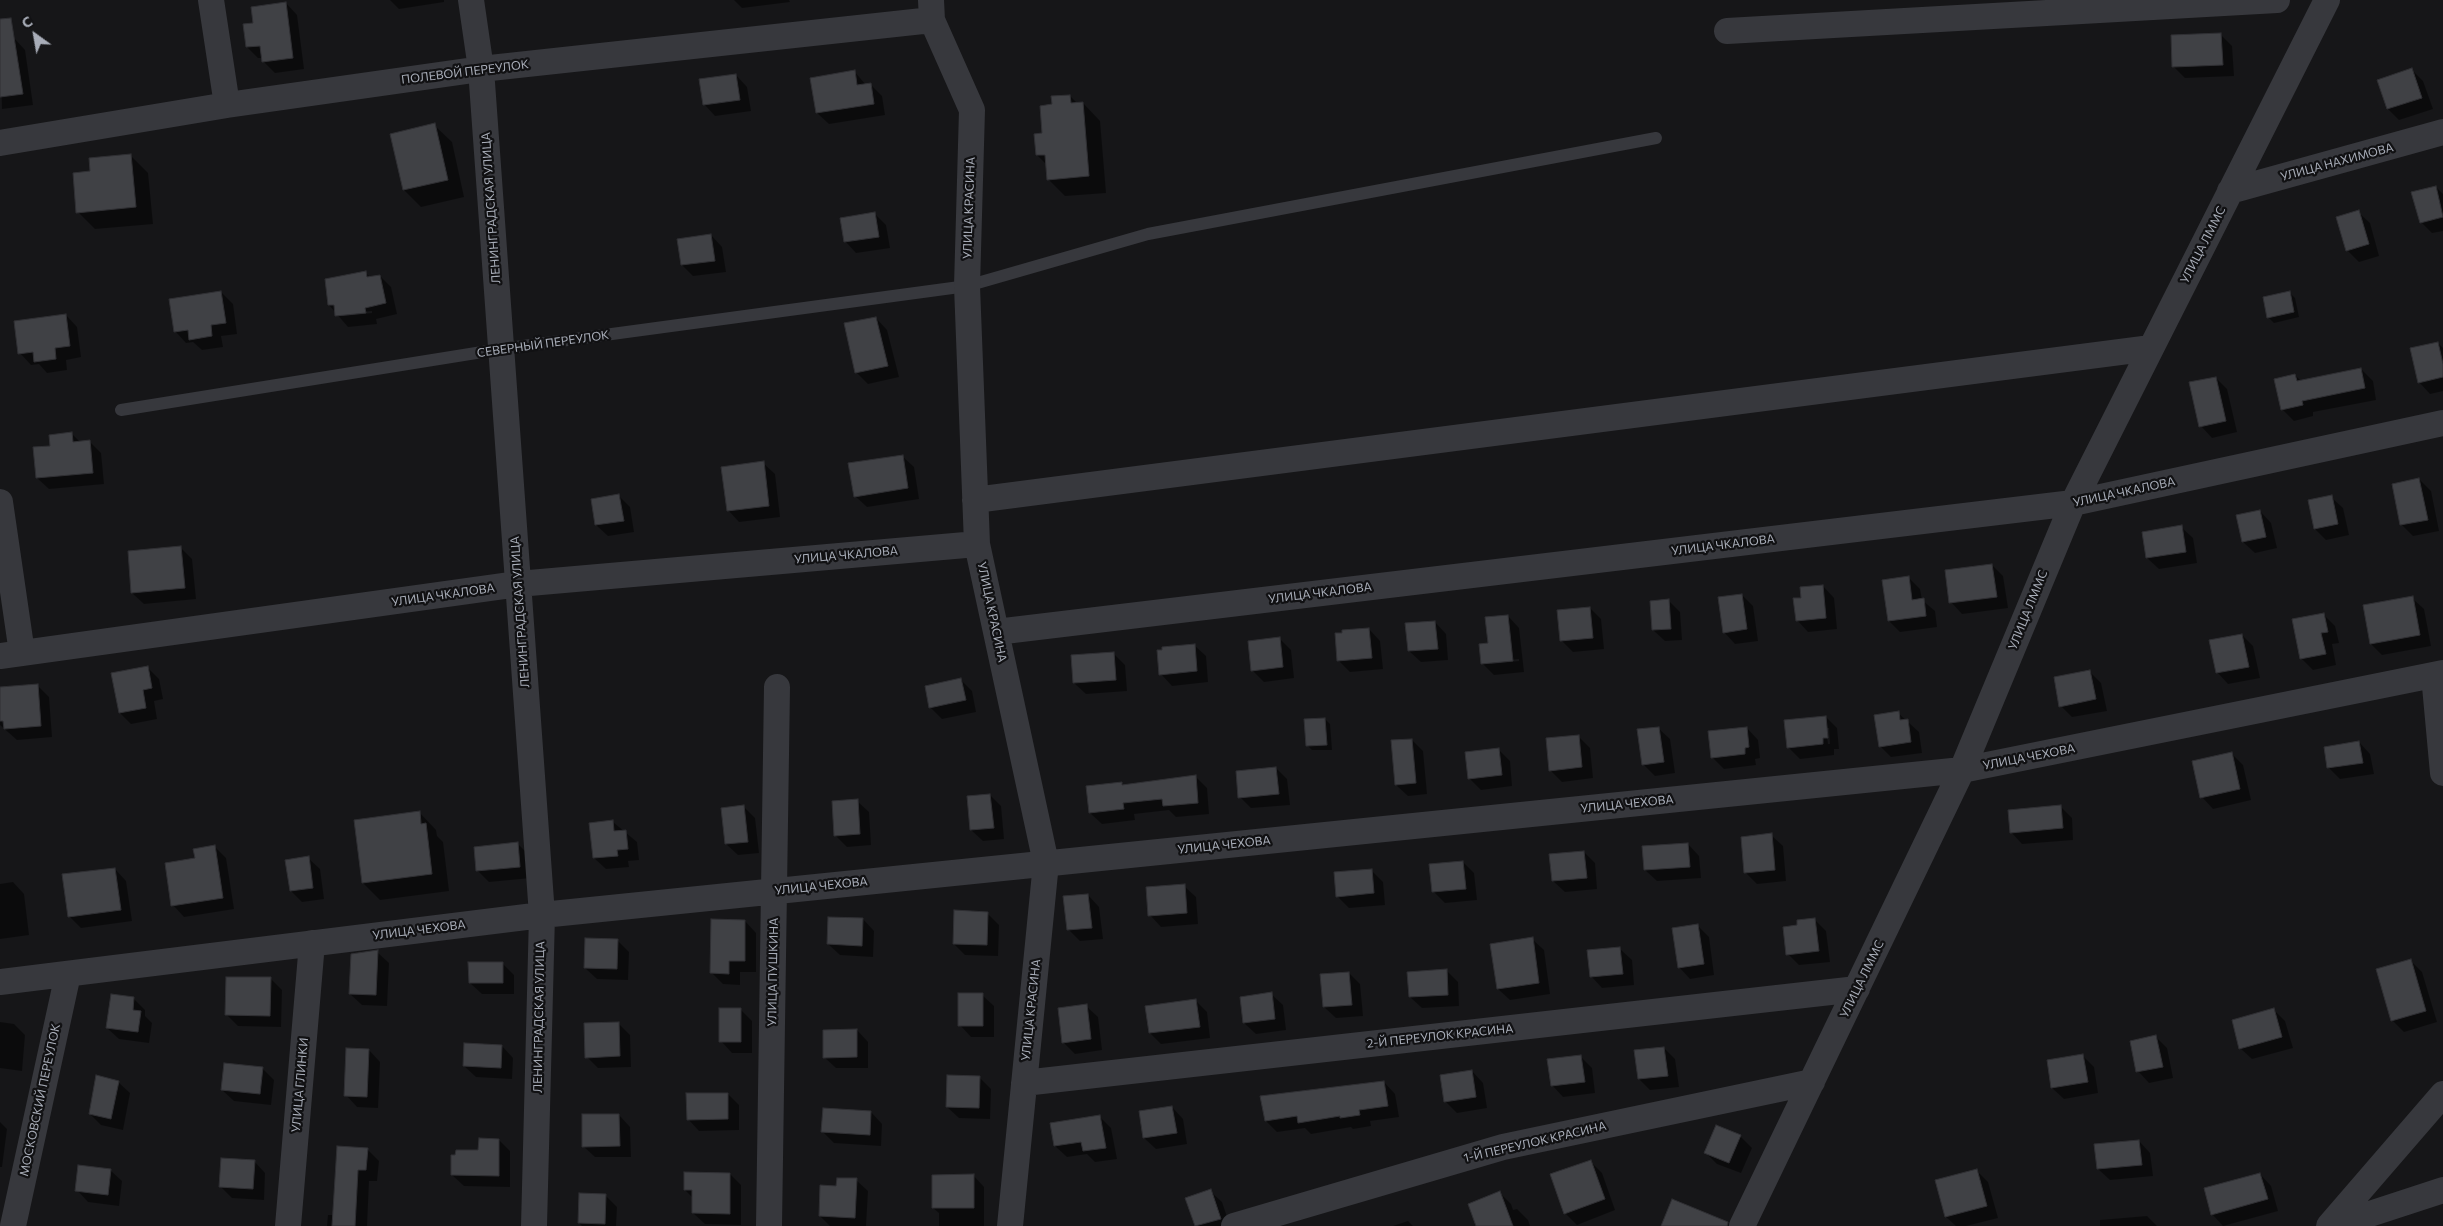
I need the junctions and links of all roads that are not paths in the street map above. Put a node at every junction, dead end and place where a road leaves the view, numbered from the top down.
1 (211, 0) edge
2 (471, 0) edge
3 (2277, 0) edge
4 (2327, 0) edge
5 (932, 10) edge
6 (1727, 31) dead end
7 (481, 69) junction
8 (227, 105) junction
9 (2443, 132) edge
10 (1656, 138) dead end
11 (0, 143) edge
12 (2230, 191) junction
13 (967, 286) junction
14 (2151, 348) junction
15 (501, 349) junction
16 (121, 410) dead end
17 (2443, 423) edge
18 (975, 500) junction
19 (0, 502) edge
20 (2073, 503) junction
21 (977, 544) junction
22 (518, 584) junction
23 (996, 632) junction
24 (11, 655) edge
25 (2438, 674) edge
26 (777, 687) dead end
27 (1962, 770) junction
28 (2443, 773) edge
29 (1046, 864) junction
30 (774, 891) junction
31 (542, 915) junction
32 (312, 943) junction
33 (68, 974) junction
34 (0, 982) edge
35 (1857, 989) junction
36 (1812, 1082) junction
37 (1024, 1083) junction
38 (2443, 1094) edge
39 (2443, 1190) edge
40 (13, 1226) edge
41 (288, 1226) edge
42 (534, 1226) edge
43 (769, 1226) edge
44 (1010, 1226) edge
45 (1234, 1226) edge
46 (1742, 1226) edge
47 (2329, 1226) edge
48 (2333, 1226) edge

1 - 8 street
2 - 7 street, ЛЕНИНГРАДСКАЯ УЛИЦА
3 - 6 street
4 - 12 street, УЛИЦА ЛММС
5 - 7 street, ПОЛЕВОЙ ПЕРЕУЛОК
5 - 13 street, УЛИЦА КРАСИНА
7 - 8 street, ПОЛЕВОЙ ПЕРЕУЛОК
7 - 15 street, ЛЕНИНГРАДСКАЯ УЛИЦА
8 - 11 street, ПОЛЕВОЙ ПЕРЕУЛОК
9 - 12 street, УЛИЦА НАХИМОВА
10 - 13 lane, СЕВЕРНЫЙ ПЕРЕУЛОК
12 - 14 street, УЛИЦА ЛММС
13 - 15 lane, СЕВЕРНЫЙ ПЕРЕУЛОК
13 - 18 street, УЛИЦА КРАСИНА
14 - 18 street
14 - 20 street, УЛИЦА ЛММС
15 - 16 lane, СЕВЕРНЫЙ ПЕРЕУЛОК
15 - 22 street, ЛЕНИНГРАДСКАЯ УЛИЦА
17 - 20 street, УЛИЦА ЧКАЛОВА
18 - 21 street, УЛИЦА КРАСИНА
19 - 24 street
20 - 23 street, УЛИЦА ЧКАЛОВА
20 - 27 street, УЛИЦА ЛММС
21 - 22 street, УЛИЦА ЧКАЛОВА
21 - 23 street, УЛИЦА КРАСИНА
22 - 24 street, УЛИЦА ЧКАЛОВА
22 - 31 street, ЛЕНИНГРАДСКАЯ УЛИЦА
23 - 29 street, УЛИЦА КРАСИНА
25 - 27 street, УЛИЦА ЧЕХОВА
25 - 28 street
26 - 30 street, УЛИЦА ПУШКИНА
27 - 29 street, УЛИЦА ЧЕХОВА
27 - 35 street, УЛИЦА ЛММС
29 - 30 street, УЛИЦА ЧЕХОВА
29 - 37 street, УЛИЦА КРАСИНА
30 - 31 street, УЛИЦА ЧЕХОВА
30 - 43 street, УЛИЦА ПУШКИНА
31 - 32 street, УЛИЦА ЧЕХОВА
31 - 42 street, ЛЕНИНГРАДСКАЯ УЛИЦА
32 - 33 street, УЛИЦА ЧЕХОВА
32 - 41 street, УЛИЦА ГЛИНКИ
33 - 34 street, УЛИЦА ЧЕХОВА
33 - 40 street, МОСКОВСКИЙ ПЕРЕУЛОК
35 - 36 street, УЛИЦА ЛММС
35 - 37 street, 2-Й ПЕРЕУЛОК КРАСИНА
36 - 45 street, 1-Й ПЕРЕУЛОК КРАСИНА
36 - 46 street, УЛИЦА ЛММС
37 - 44 street, УЛИЦА КРАСИНА
38 - 47 street
39 - 48 street

